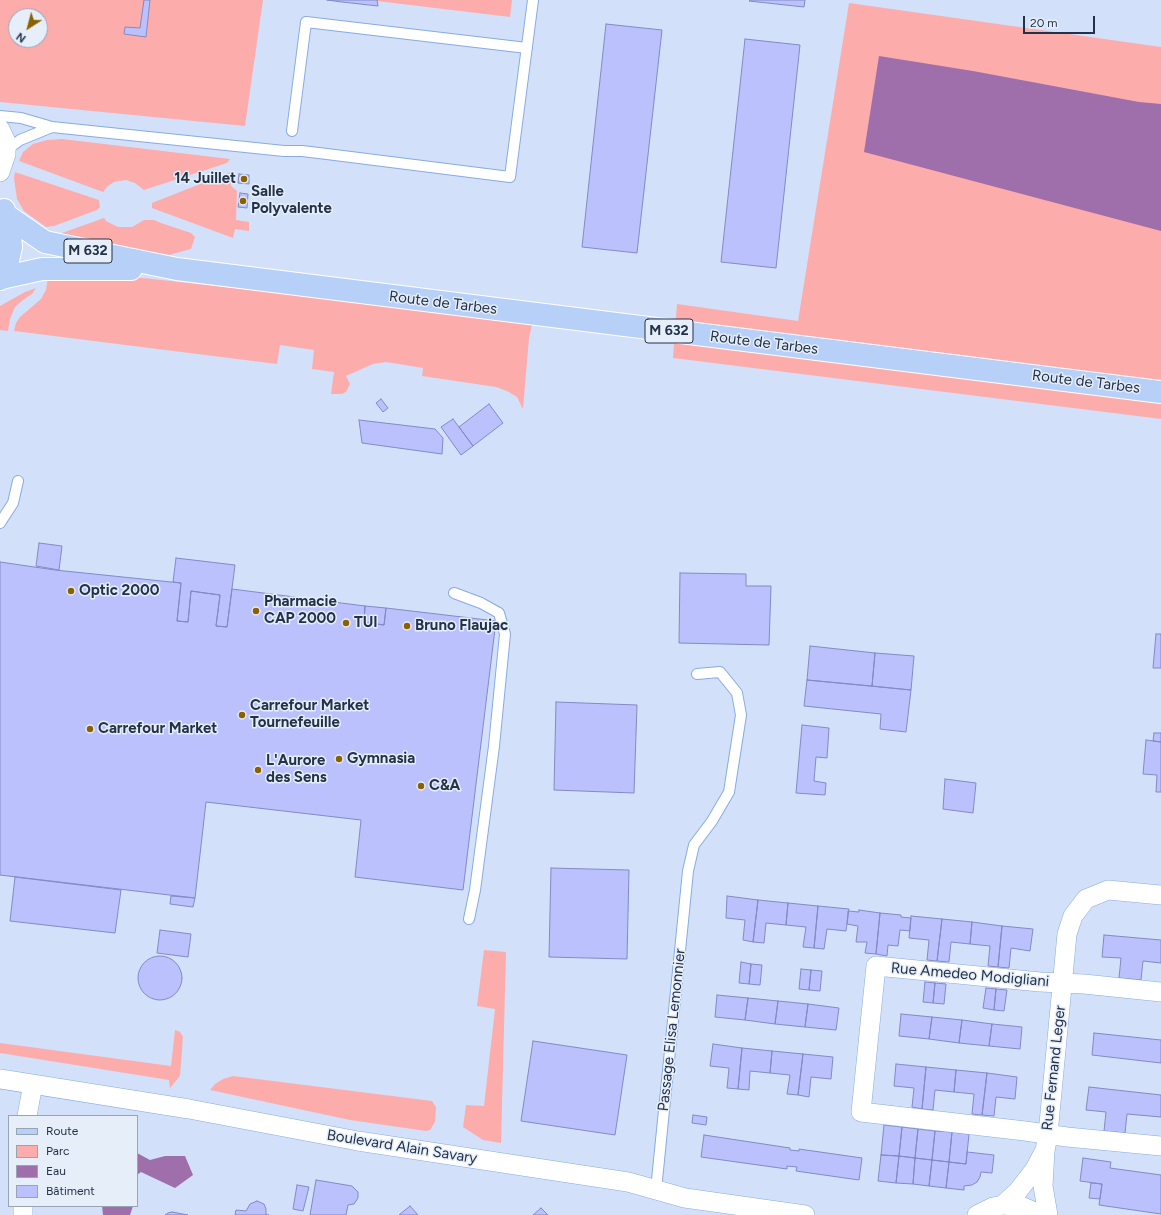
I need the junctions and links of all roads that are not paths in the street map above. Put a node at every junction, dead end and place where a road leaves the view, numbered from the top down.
1 (533, 0) edge
2 (528, 48) junction
3 (0, 116) edge
4 (52, 127) junction
5 (0, 129) edge
6 (292, 131) dead end
7 (6, 154) junction
8 (0, 172) edge
9 (3, 210) edge
10 (177, 269) junction
11 (0, 279) edge
12 (1161, 392) edge
13 (18, 481) dead end
14 (0, 523) edge
15 (454, 593) dead end
16 (697, 674) dead end
17 (1161, 895) edge
18 (470, 920) dead end
19 (1063, 983) junction
20 (1161, 992) edge
21 (0, 1079) edge
22 (33, 1084) junction
23 (27, 1115) edge
24 (1046, 1142) junction
25 (1161, 1146) edge
26 (656, 1190) junction
27 (1003, 1206) junction
28 (804, 1215) edge
29 (977, 1215) edge
30 (1041, 1215) edge
31 (1048, 1215) edge

1 - 2 lane
2 - 4 lane
2 - 6 lane
3 - 4 lane
4 - 7 lane
5 - 7 street
7 - 8 street
9 - 10 main road, Route de Tarbes / M 632
9 - 11 main road
10 - 11 main road, Route de Tarbes / M 632
10 - 12 main road, Route de Tarbes / M 632
13 - 14 lane
15 - 18 lane
16 - 26 lane, Passage Elisa Lemonnier
17 - 19 street, Rue Fernand Leger
19 - 20 street
19 - 24 street, Rue Fernand Leger
19 - 24 street, Rue Amedeo Modigliani
21 - 22 street, Boulevard Alain Savary
22 - 23 street
22 - 26 street, Boulevard Alain Savary
24 - 25 street
24 - 27 street, Rue Fernand Leger
24 - 31 street, Rue Fernand Leger
26 - 28 street, Boulevard Alain Savary
27 - 29 street
27 - 30 street

